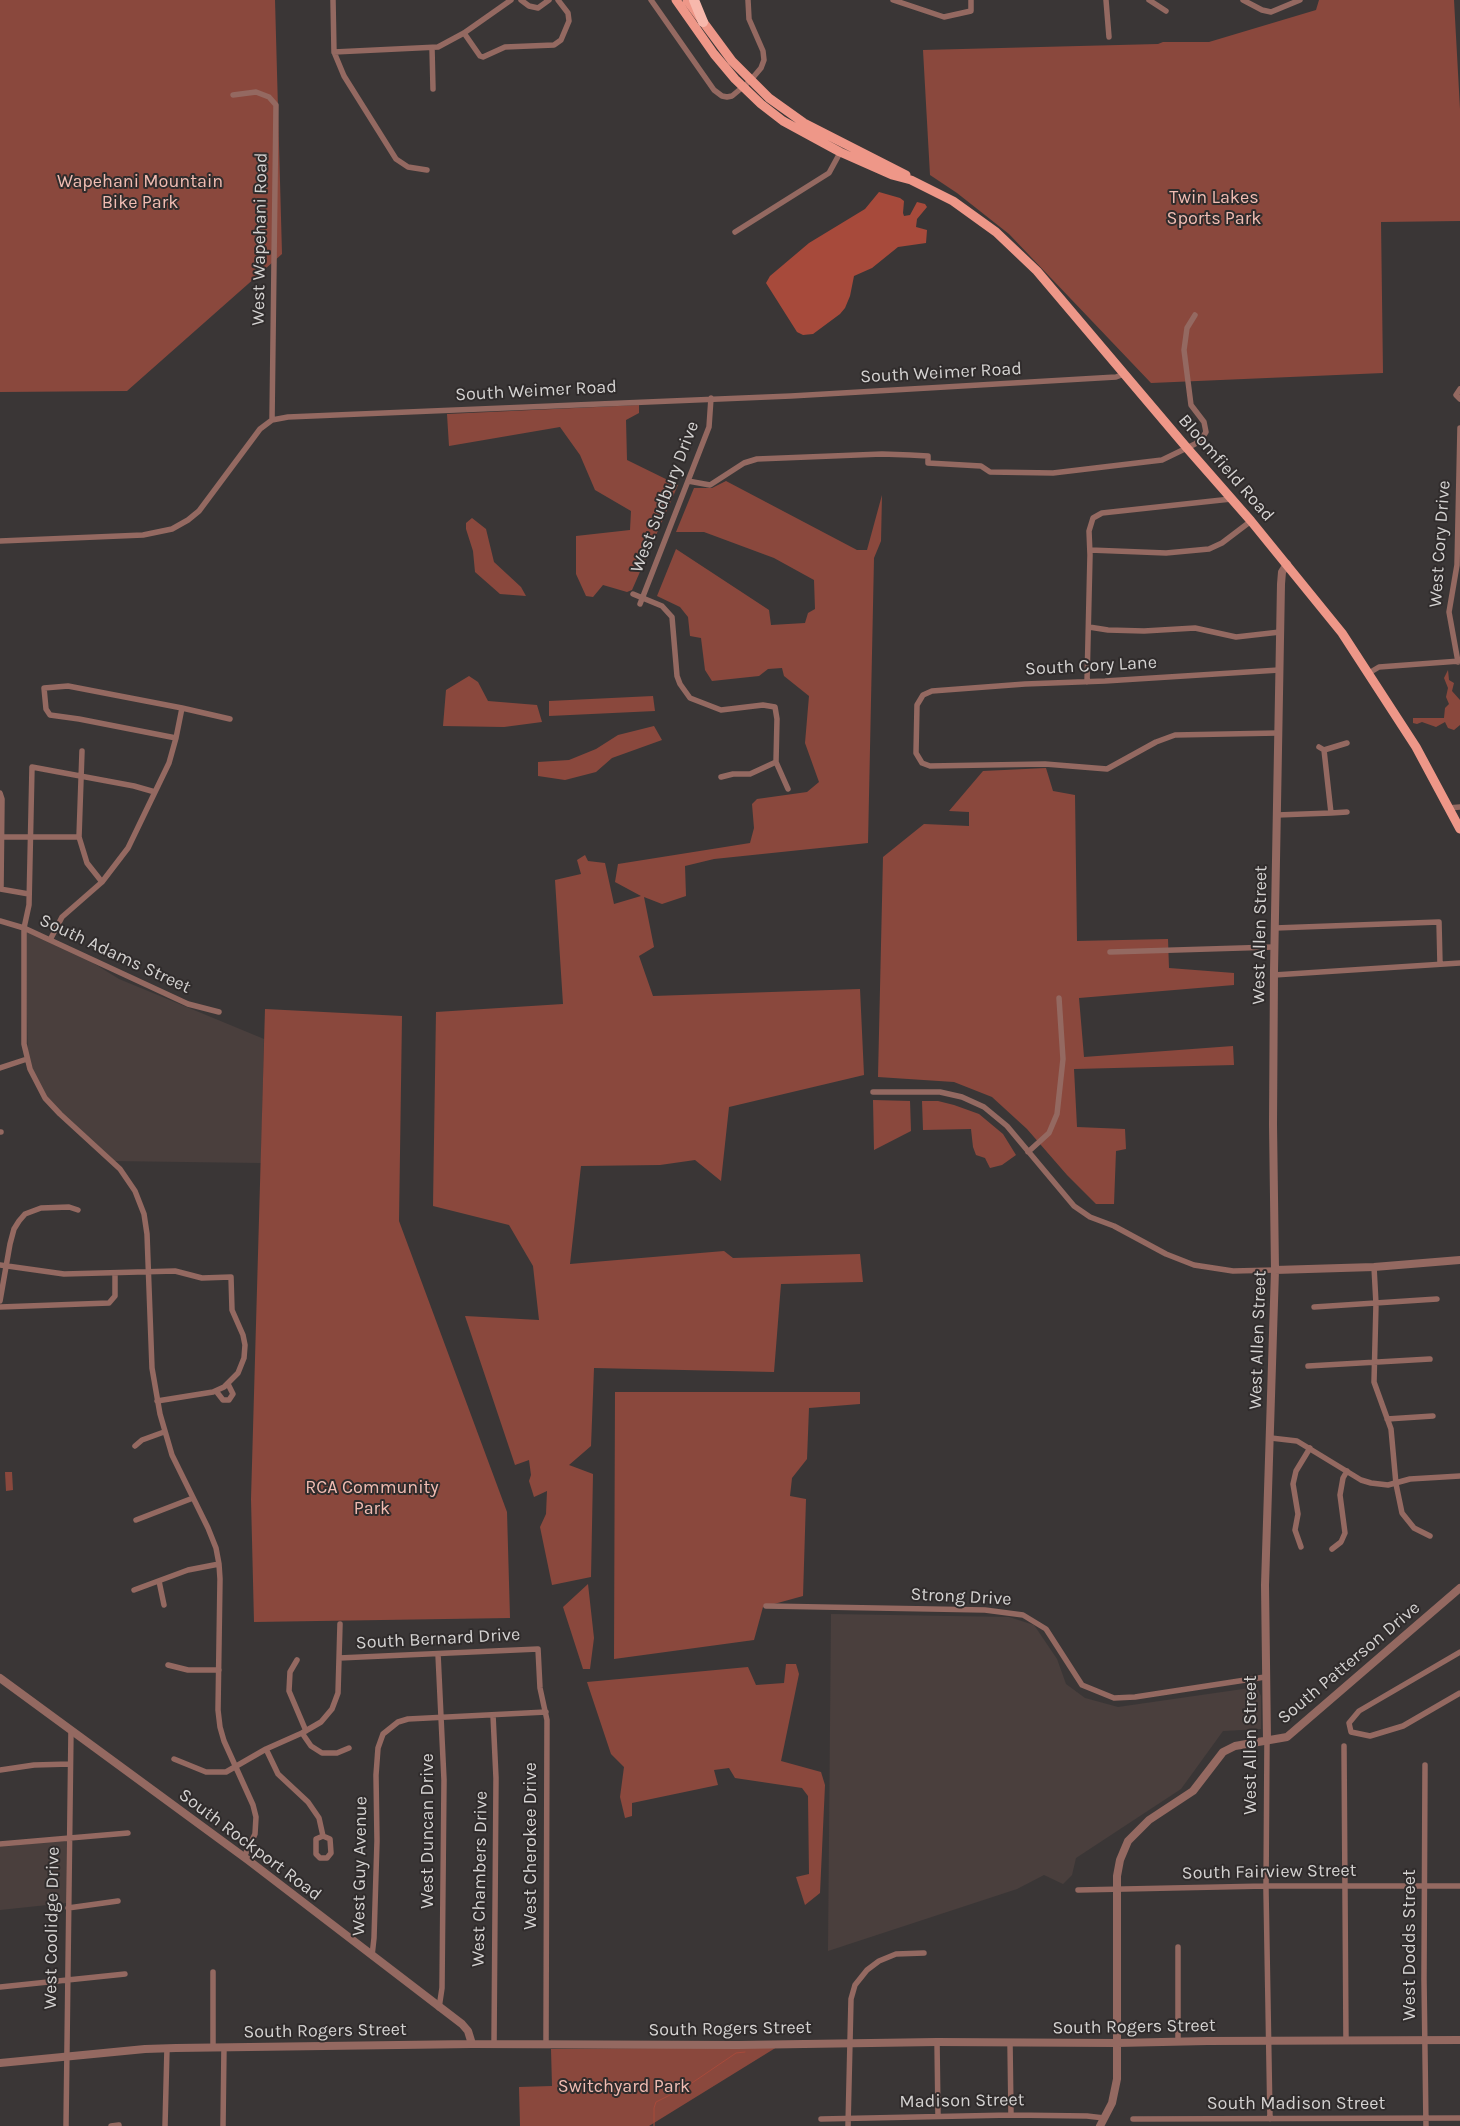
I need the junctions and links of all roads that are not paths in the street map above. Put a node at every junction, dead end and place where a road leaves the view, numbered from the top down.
1 (333, 0) edge
2 (511, 0) edge
3 (521, 0) edge
4 (549, 0) edge
5 (558, 0) edge
6 (651, 0) edge
7 (676, 0) edge
8 (687, 0) edge
9 (694, 0) edge
10 (748, 0) edge
11 (892, 0) edge
12 (971, 0) edge
13 (1106, 0) edge
14 (1149, 0) edge
15 (1300, 0) edge
16 (1247, 1) edge
17 (1166, 11) dead end
18 (703, 22) junction
19 (464, 33) junction
20 (1108, 37) dead end
21 (432, 48) junction
22 (334, 52) junction
23 (746, 84) junction
24 (433, 90) dead end
25 (233, 95) dead end
26 (842, 148) junction
27 (427, 170) dead end
28 (735, 232) dead end
29 (1195, 315) dead end
30 (1124, 374) junction
31 (1460, 389) edge
32 (711, 398) junction
33 (1460, 400) edge
34 (272, 420) junction
35 (1460, 428) edge
36 (1187, 448) junction
37 (688, 482) junction
38 (1232, 499) junction
39 (1252, 521) junction
40 (0, 540) edge
41 (1090, 550) junction
42 (1287, 564) junction
43 (633, 594) dead end
44 (642, 598) junction
45 (640, 604) dead end
46 (1088, 627) junction
47 (1280, 632) junction
48 (1459, 662) edge
49 (1279, 670) junction
50 (1369, 672) junction
51 (1087, 682) junction
52 (182, 708) junction
53 (230, 718) dead end
54 (1278, 733) junction
55 (176, 738) junction
56 (1347, 743) dead end
57 (82, 751) dead end
58 (776, 762) junction
59 (80, 776) junction
60 (721, 776) dead end
61 (788, 789) dead end
62 (155, 792) junction
63 (0, 793) edge
64 (1460, 807) edge
65 (1448, 808) junction
66 (1347, 812) dead end
67 (1331, 813) junction
68 (1277, 816) junction
69 (1460, 829) edge
70 (0, 837) edge
71 (79, 837) junction
72 (29, 838) junction
73 (102, 882) junction
74 (0, 889) edge
75 (28, 894) junction
76 (0, 921) edge
77 (24, 928) junction
78 (1275, 928) junction
79 (50, 940) junction
80 (1274, 947) junction
81 (1110, 952) dead end
82 (1460, 963) edge
83 (1440, 964) junction
84 (1274, 975) junction
85 (1060, 998) dead end
86 (219, 1012) dead end
87 (27, 1058) junction
88 (0, 1068) edge
89 (873, 1092) dead end
90 (1028, 1152) junction
91 (78, 1210) dead end
92 (1460, 1260) edge
93 (3, 1265) edge
94 (1374, 1267) junction
95 (1275, 1270) junction
96 (149, 1272) junction
97 (115, 1273) junction
98 (1437, 1299) dead end
99 (0, 1301) edge
100 (1376, 1304) junction
101 (1314, 1307) dead end
102 (0, 1308) edge
103 (1430, 1359) dead end
104 (1374, 1361) junction
105 (1308, 1366) dead end
106 (228, 1384) junction
107 (216, 1391) junction
108 (157, 1401) junction
109 (1433, 1416) dead end
110 (1387, 1419) junction
111 (164, 1432) junction
112 (1271, 1438) junction
113 (135, 1446) dead end
114 (1310, 1448) junction
115 (1347, 1472) junction
116 (1460, 1476) edge
117 (1396, 1484) junction
118 (193, 1498) junction
119 (136, 1520) dead end
120 (1430, 1536) dead end
121 (1301, 1547) dead end
122 (1332, 1549) dead end
123 (219, 1564) junction
124 (159, 1581) junction
125 (1460, 1588) edge
126 (134, 1590) dead end
127 (164, 1604) dead end
128 (766, 1606) dead end
129 (340, 1624) dead end
130 (538, 1649) joint
131 (1460, 1652) edge
132 (438, 1654) junction
133 (339, 1658) junction
134 (297, 1660) dead end
135 (168, 1665) dead end
136 (219, 1670) junction
137 (1265, 1677) junction
138 (0, 1678) edge
139 (1460, 1693) edge
140 (546, 1712) junction
141 (493, 1714) junction
142 (442, 1717) junction
143 (71, 1730) junction
144 (304, 1732) junction
145 (1267, 1741) junction
146 (1344, 1746) dead end
147 (349, 1748) dead end
148 (266, 1749) junction
149 (174, 1759) dead end
150 (70, 1764) junction
151 (1425, 1765) dead end
152 (235, 1766) junction
153 (0, 1770) edge
154 (128, 1833) dead end
155 (69, 1836) junction
156 (323, 1836) dead end
157 (0, 1844) edge
158 (244, 1857) junction
159 (1266, 1886) junction
160 (1346, 1886) junction
161 (1460, 1886) edge
162 (1425, 1887) junction
163 (1078, 1890) dead end
164 (1117, 1890) junction
165 (118, 1901) dead end
166 (68, 1908) junction
167 (1178, 1947) dead end
168 (924, 1953) dead end
169 (372, 1956) junction
170 (214, 1972) dead end
171 (125, 1974) dead end
172 (66, 1980) junction
173 (0, 1987) edge
174 (439, 2008) junction
175 (1460, 2040) edge
176 (1267, 2041) junction
177 (1346, 2041) junction
178 (1425, 2041) junction
179 (849, 2042) junction
180 (937, 2042) junction
181 (1178, 2042) junction
182 (1010, 2043) junction
183 (1117, 2043) junction
184 (472, 2044) junction
185 (494, 2044) junction
186 (546, 2044) junction
187 (224, 2047) junction
188 (167, 2048) junction
189 (213, 2048) junction
190 (66, 2056) junction
191 (0, 2062) edge
192 (938, 2116) junction
193 (1011, 2116) junction
194 (848, 2117) junction
195 (1104, 2118) junction
196 (1426, 2118) junction
197 (1460, 2118) edge
198 (820, 2119) dead end
199 (1133, 2119) dead end
200 (1270, 2119) junction
201 (119, 2125) edge
202 (66, 2126) edge
203 (111, 2126) edge
204 (165, 2126) edge
205 (223, 2126) edge
206 (848, 2126) edge
207 (1100, 2126) edge
208 (1426, 2126) edge

1 - 22 street
2 - 19 street
3 - 4 street
5 - 19 street
6 - 23 street
7 - 23 main road, Bloomfield Road
8 - 18 main road, Bloomfield Road
9 - 18 highway
10 - 23 street
11 - 12 street
13 - 20 street
14 - 17 street
15 - 16 street
18 - 23 main road, Bloomfield Road
19 - 21 street
21 - 22 street
21 - 24 street
22 - 27 street
23 - 26 main road, Bloomfield Road
25 - 34 street, West Wapehani Road
26 - 28 street
26 - 30 main road, Bloomfield Road
29 - 36 street
30 - 32 street, South Weimer Road
30 - 36 main road, Bloomfield Road
31 - 33 street
32 - 34 street, South Weimer Road
32 - 37 street, West Sudbury Drive
34 - 40 street
35 - 48 street, West Cory Drive
36 - 37 street
36 - 38 main road, Bloomfield Road
37 - 44 street, West Sudbury Drive
38 - 39 main road, Bloomfield Road
38 - 41 street
39 - 41 street
39 - 42 main road, Bloomfield Road
41 - 46 street
42 - 47 street, West Allen Street
42 - 50 main road, Bloomfield Road
43 - 44 street
44 - 45 street, West Sudbury Drive
44 - 58 street
46 - 47 street
46 - 51 street
47 - 49 street, West Allen Street
48 - 50 street
49 - 51 street, South Cory Lane
49 - 54 street, West Allen Street
50 - 65 main road, Bloomfield Road
51 - 54 street, South Cory Lane
52 - 53 street
52 - 55 street
52 - 55 street
54 - 68 street, West Allen Street
55 - 62 street
56 - 67 street
57 - 59 street
58 - 60 street
58 - 61 street
59 - 62 street
59 - 71 street
59 - 72 street
62 - 73 street
63 - 70 street
64 - 65 street
65 - 69 main road, Bloomfield Road
66 - 67 street
67 - 68 street
68 - 78 street, West Allen Street
70 - 72 street
70 - 74 street
71 - 72 street
71 - 73 street
72 - 75 street
73 - 79 street
74 - 75 street
75 - 77 street
76 - 77 street, South Adams Street
77 - 79 street, South Adams Street
77 - 87 street
78 - 80 street, West Allen Street
78 - 83 street
79 - 86 street, South Adams Street
80 - 81 street
80 - 84 street, West Allen Street
82 - 83 street
83 - 84 street
84 - 95 street, West Allen Street
85 - 90 street
87 - 88 street
87 - 96 street
89 - 90 street
90 - 95 street
91 - 93 street
92 - 94 street
93 - 97 street
93 - 99 street
94 - 95 street
94 - 100 street
95 - 112 street, West Allen Street
96 - 97 street
96 - 106 street
96 - 108 street
97 - 102 street
98 - 100 street
100 - 101 street
100 - 104 street
103 - 104 street
104 - 105 street
104 - 110 street
106 - 107 street
106 - 107 street
107 - 108 street
108 - 111 street
109 - 110 street
110 - 117 street
111 - 113 street
111 - 118 street
112 - 114 street
112 - 137 street, West Allen Street
114 - 115 street
114 - 121 street
115 - 117 street
115 - 122 street
116 - 117 street
117 - 120 street
118 - 119 street
118 - 123 street
123 - 124 street
123 - 136 street
124 - 126 street
124 - 127 street
125 - 145 street, South Patterson Drive
128 - 137 street, Strong Drive
129 - 133 street
130 - 132 street, South Bernard Drive
130 - 140 street, West Cherokee Drive
131 - 139 street
132 - 133 street, South Bernard Drive
132 - 142 street, West Duncan Drive
133 - 144 street
134 - 144 street
135 - 136 street
136 - 152 street
137 - 145 street, West Allen Street
138 - 143 street, South Rockport Road
140 - 141 street, West Guy Avenue
140 - 186 street, West Cherokee Drive
141 - 142 street, West Guy Avenue
141 - 185 street, West Chambers Drive
142 - 169 street, West Guy Avenue
142 - 174 street, West Duncan Drive
143 - 150 street, West Coolidge Drive
143 - 158 street, South Rockport Road
144 - 147 street
144 - 148 street
145 - 159 street, West Allen Street
145 - 164 street, South Patterson Drive
146 - 160 street
148 - 152 street
148 - 156 street
149 - 152 street
150 - 153 street
150 - 155 street, West Coolidge Drive
151 - 162 street, West Dodds Street
152 - 158 street
154 - 155 street
155 - 157 street
155 - 166 street, West Coolidge Drive
158 - 169 street, South Rockport Road
159 - 160 street, South Fairview Street
159 - 164 street, South Fairview Street
159 - 176 street, West Allen Street
160 - 162 street, South Fairview Street
160 - 177 street
161 - 162 street, South Fairview Street
162 - 178 street, West Dodds Street
163 - 164 street, South Fairview Street
164 - 183 street, South Patterson Drive
165 - 166 street
166 - 172 street, West Coolidge Drive
167 - 181 street
168 - 179 street
169 - 174 street, South Rockport Road
170 - 189 street
171 - 172 street
172 - 173 street
172 - 190 street, West Coolidge Drive
174 - 184 street, South Rockport Road
175 - 178 street, South Rogers Street
176 - 177 street, South Rogers Street
176 - 181 street, South Rogers Street
176 - 200 street, West Allen Street
177 - 178 street, South Rogers Street
178 - 196 street, West Dodds Street
179 - 180 street, South Rogers Street
179 - 186 street, South Rogers Street
179 - 194 street
180 - 182 street, South Rogers Street
180 - 192 street
181 - 183 street, South Rogers Street
182 - 183 street, South Rogers Street
182 - 193 street
183 - 195 street, South Patterson Drive
184 - 185 street, South Rogers Street
184 - 187 street, South Rogers Street
185 - 186 street, South Rogers Street
187 - 189 street, South Rogers Street
187 - 205 street
188 - 189 street, South Rogers Street
188 - 190 street, South Rogers Street
188 - 204 street
190 - 191 street, South Rogers Street
190 - 202 street, West Coolidge Drive
192 - 193 street, Madison Street
192 - 194 street, Madison Street
193 - 195 street, Madison Street
194 - 198 street, Madison Street
194 - 206 street
195 - 207 street, South Patterson Drive
196 - 197 street, South Madison Street
196 - 200 street, South Madison Street
196 - 208 street, West Dodds Street
199 - 200 street, South Madison Street
201 - 203 street

